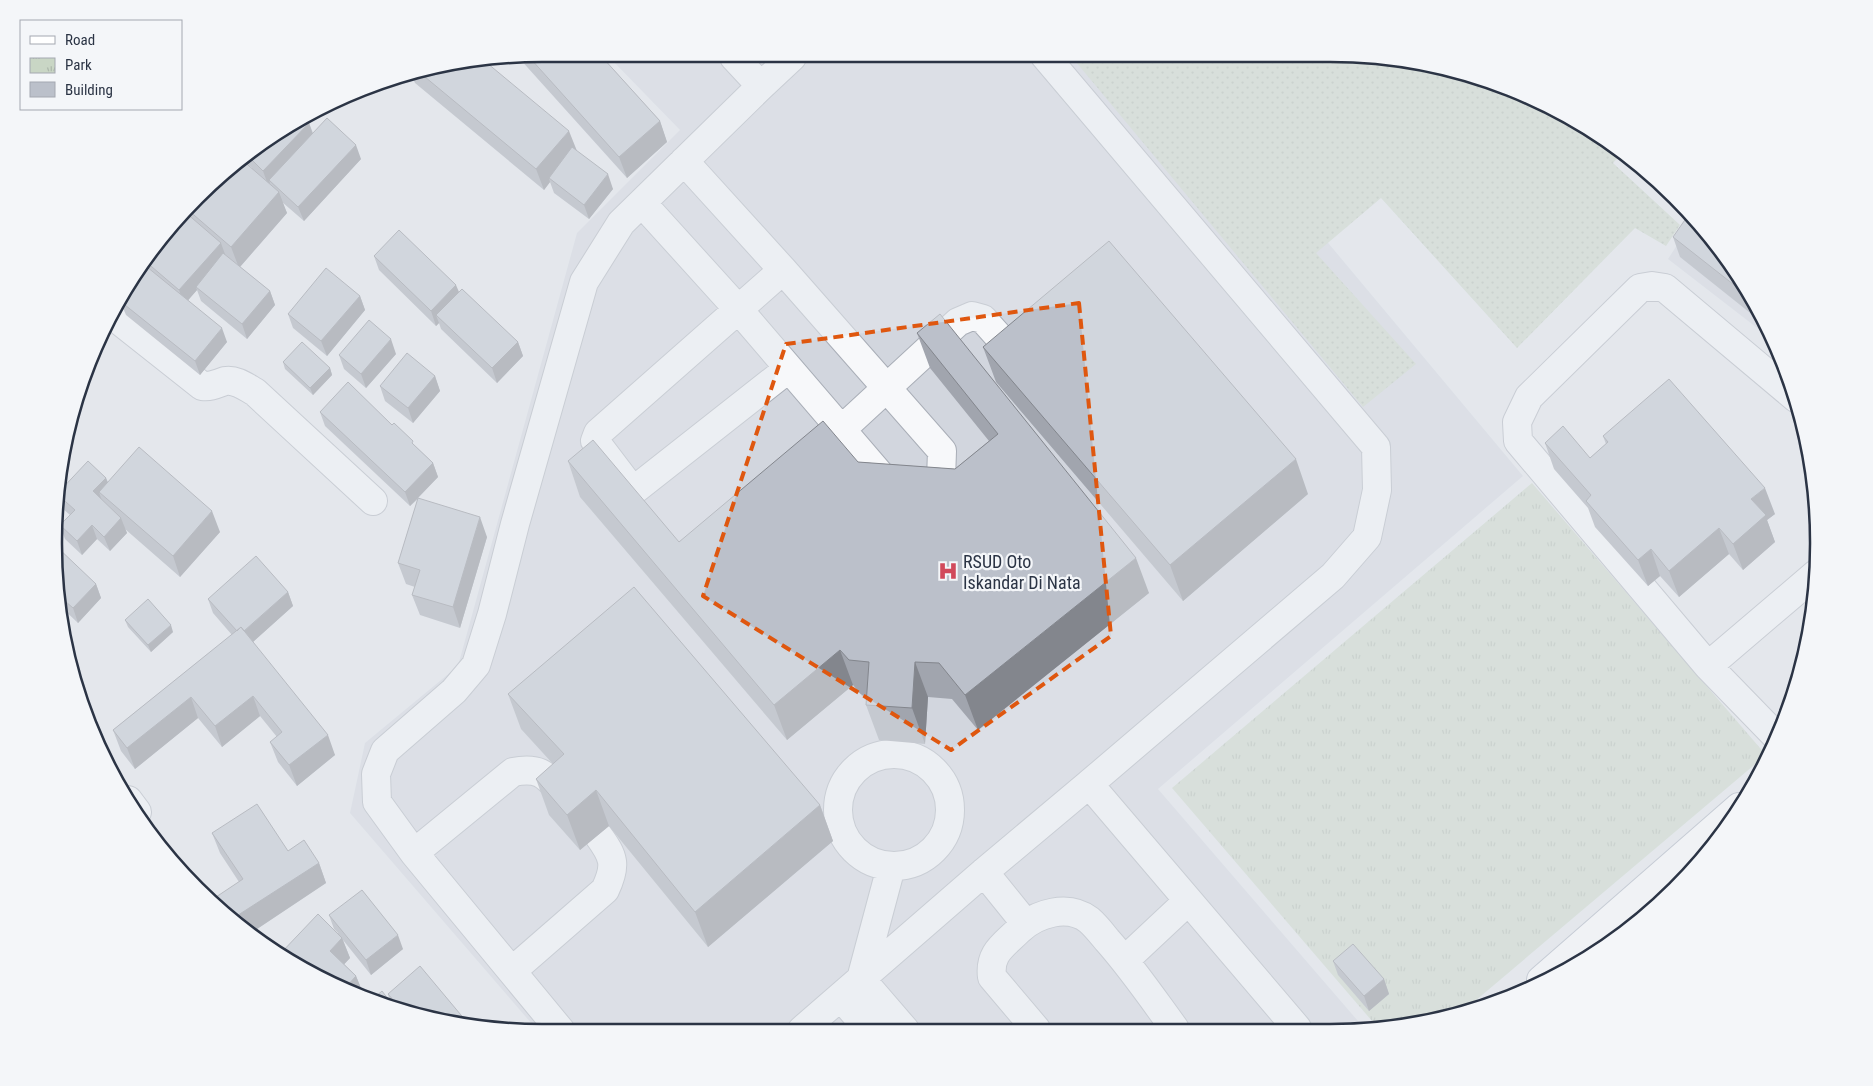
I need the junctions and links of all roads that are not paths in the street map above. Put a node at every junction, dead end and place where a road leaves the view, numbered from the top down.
1 (739, 62) edge
2 (787, 62) edge
3 (1050, 62) edge
4 (761, 86) junction
5 (684, 161) junction
6 (642, 202) junction
7 (783, 270) junction
8 (738, 309) junction
9 (118, 319) edge
10 (1008, 347) edge
11 (788, 369) junction
12 (888, 388) junction
13 (1785, 389) edge
14 (842, 431) junction
15 (812, 455) edge
16 (373, 501) dead end
17 (1808, 580) edge
18 (1708, 666) junction
19 (1772, 732) edge
20 (1089, 784) junction
21 (567, 798) edge
22 (1720, 823) edge
23 (598, 835) dead end
24 (414, 853) junction
25 (891, 867) junction
26 (984, 872) junction
27 (1188, 901) junction
28 (1026, 924) junction
29 (1125, 960) junction
30 (1556, 967) edge
31 (512, 971) junction
32 (861, 979) junction
33 (841, 997) junction
34 (555, 1024) edge
35 (809, 1024) edge
36 (864, 1024) edge
37 (900, 1024) edge
38 (1032, 1024) edge
39 (1171, 1024) edge
40 (1294, 1024) edge

1 - 4 street
2 - 4 street
3 - 20 street
4 - 5 street
5 - 6 street
5 - 7 street
6 - 8 street
6 - 24 street
7 - 8 street
7 - 12 street
8 - 11 street
8 - 11 street
9 - 16 street
10 - 12 street
11 - 14 street
12 - 14 street
12 - 14 street
13 - 18 street
14 - 15 street
17 - 18 street
18 - 19 street
20 - 26 street
20 - 27 street
21 - 24 street
22 - 30 main road
23 - 31 street
24 - 31 street
25 - 25 street
25 - 32 street
26 - 28 street
26 - 32 street
27 - 29 street
27 - 40 street
28 - 29 street
28 - 38 street
29 - 39 street
31 - 34 street
32 - 33 street
32 - 37 street
33 - 35 street
33 - 36 street

